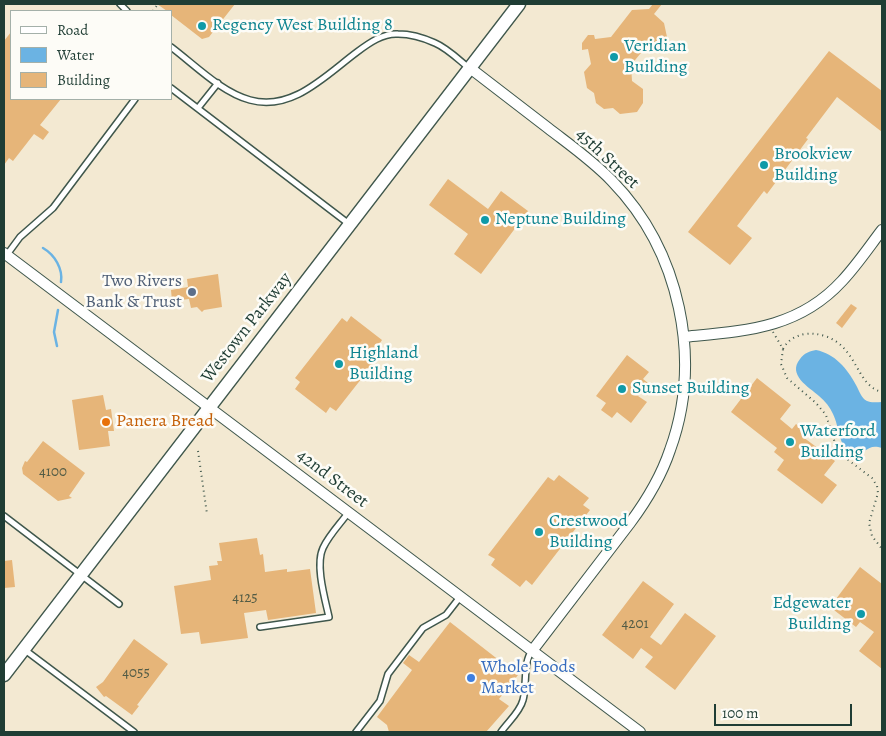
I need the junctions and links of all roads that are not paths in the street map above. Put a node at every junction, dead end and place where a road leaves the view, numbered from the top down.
1 (519, 4) edge
2 (172, 48) edge
3 (470, 68) junction
4 (218, 83) junction
5 (172, 89) edge
6 (134, 100) edge
7 (198, 108) junction
8 (349, 224) junction
9 (882, 230) edge
10 (5, 255) edge
11 (684, 337) junction
12 (208, 407) junction
13 (348, 512) junction
14 (4, 516) edge
15 (81, 574) junction
16 (460, 596) junction
17 (119, 604) dead end
18 (260, 627) dead end
19 (24, 649) junction
20 (532, 651) junction
21 (4, 675) edge
22 (134, 732) edge
23 (356, 732) edge
24 (501, 732) edge
25 (640, 732) edge

1 - 3 street, Westown Parkway
2 - 4 lane
3 - 4 lane
3 - 8 street, Westown Parkway
3 - 11 street, 45th Street
4 - 7 lane
5 - 7 lane
6 - 10 lane
7 - 8 lane
8 - 12 street, Westown Parkway
9 - 11 street
10 - 12 street, 42nd Street
11 - 20 street, 45th Street
12 - 13 street, 42nd Street
12 - 15 street, Westown Parkway
13 - 16 street, 42nd Street
13 - 18 lane
14 - 15 lane
15 - 17 lane
15 - 19 street, Westown Parkway
16 - 20 street, 42nd Street
16 - 23 lane
19 - 21 street, Westown Parkway
19 - 22 lane
20 - 24 lane
20 - 25 street, 42nd Street

